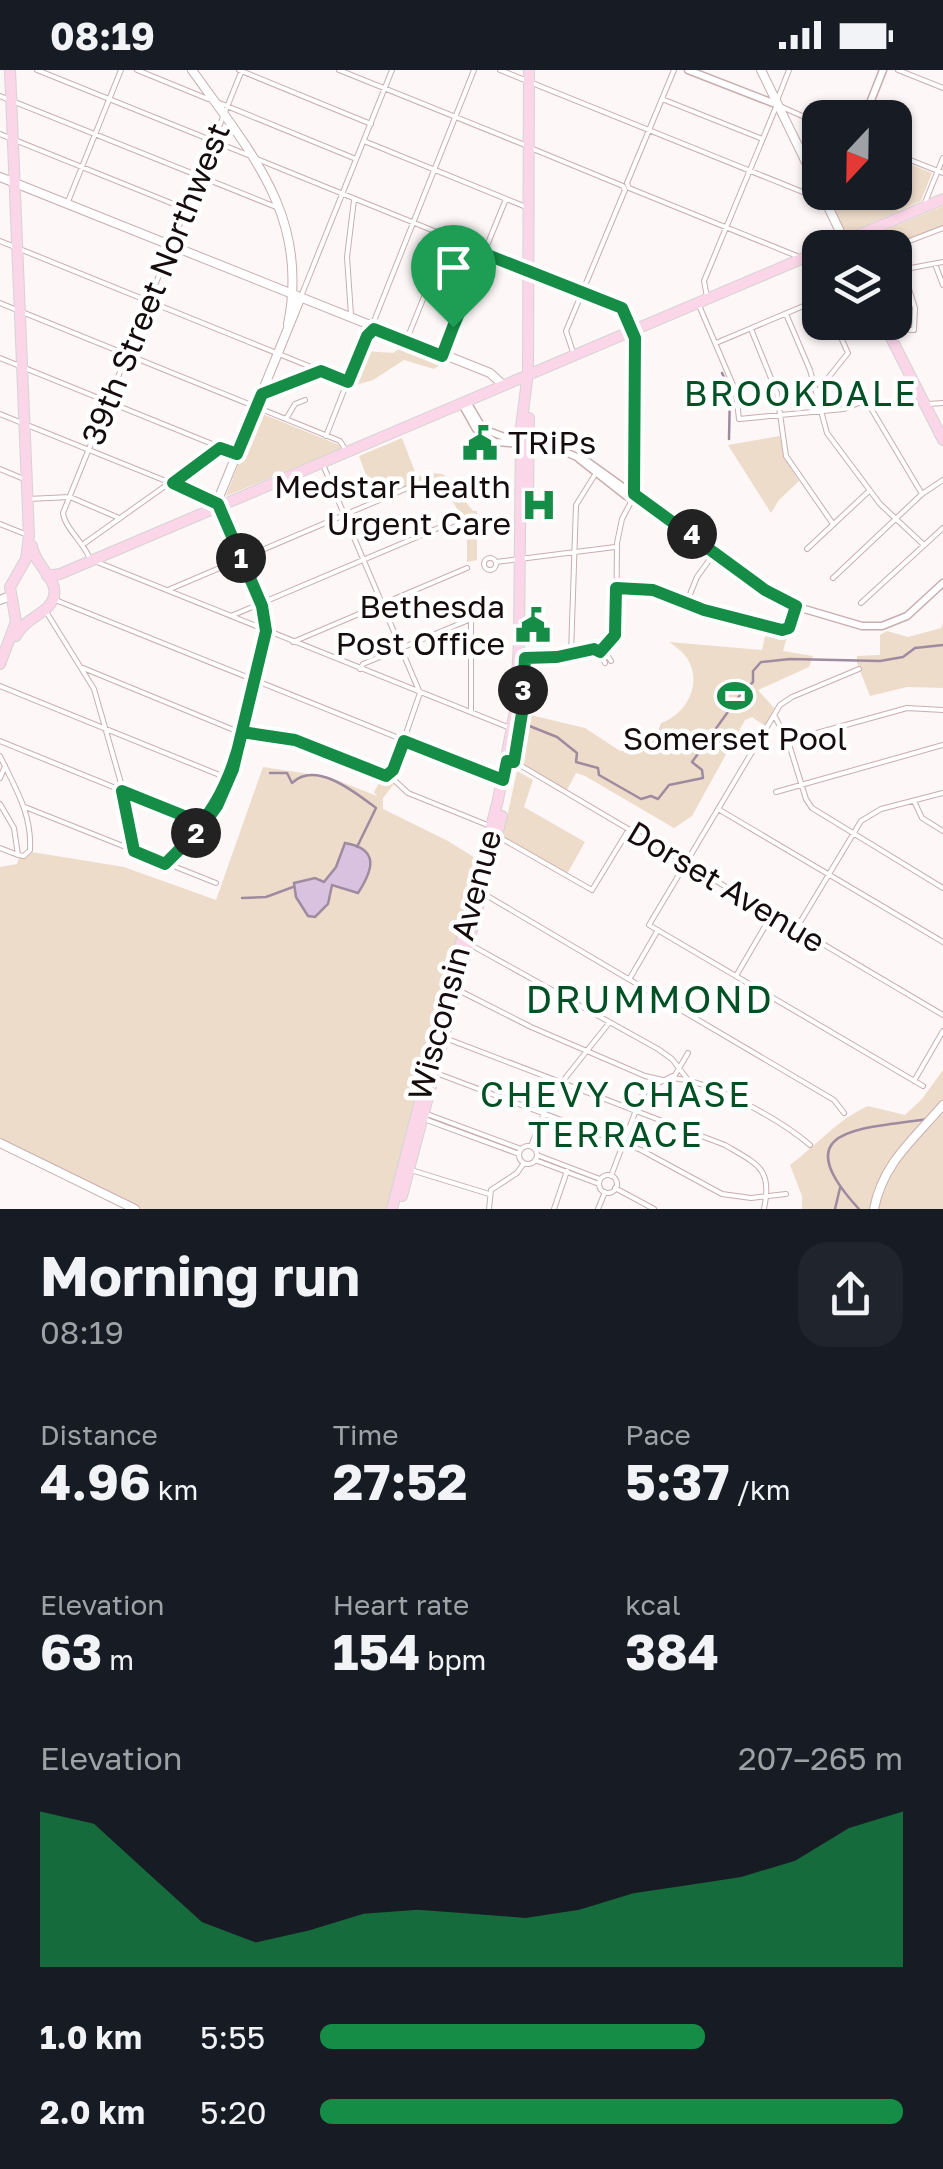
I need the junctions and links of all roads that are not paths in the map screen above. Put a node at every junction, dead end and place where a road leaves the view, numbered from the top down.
1 (10, 70) edge
2 (36, 70) edge
3 (121, 70) edge
4 (137, 70) edge
5 (192, 70) edge
6 (241, 70) edge
7 (339, 70) edge
8 (392, 70) edge
9 (474, 70) edge
10 (500, 70) edge
11 (674, 70) edge
12 (688, 70) edge
13 (760, 70) edge
14 (789, 70) edge
15 (883, 70) edge
16 (898, 70) edge
17 (529, 76) edge
18 (385, 88) junction
19 (943, 88) edge
20 (5, 98) edge
21 (662, 99) junction
22 (109, 100) junction
23 (871, 100) edge
24 (215, 101) junction
25 (778, 104) junction
26 (226, 111) junction
27 (802, 115) edge
28 (455, 117) junction
29 (370, 124) junction
30 (649, 130) junction
31 (0, 134) edge
32 (95, 134) junction
33 (12, 139) junction
34 (761, 139) junction
35 (364, 141) junction
36 (213, 142) junction
37 (529, 147) junction
38 (802, 154) edge
39 (254, 158) junction
40 (943, 158) edge
41 (356, 159) junction
42 (912, 161) edge
43 (82, 167) junction
44 (434, 170) junction
45 (748, 170) junction
46 (940, 172) edge
47 (0, 176) edge
48 (199, 176) junction
49 (14, 182) junction
50 (625, 186) junction
51 (802, 188) edge
52 (342, 194) junction
53 (355, 198) junction
54 (506, 199) junction
55 (943, 199) edge
56 (67, 204) junction
57 (924, 207) junction
58 (528, 208) junction
59 (186, 209) junction
60 (281, 209) junction
61 (413, 222) junction
62 (726, 227) junction
63 (943, 228) edge
64 (876, 230) edge
65 (448, 237) junction
66 (912, 240) edge
67 (0, 241) edge
68 (171, 246) junction
69 (17, 248) junction
70 (484, 252) junction
71 (802, 258) edge
72 (802, 258) edge
73 (943, 262) edge
74 (936, 264) junction
75 (912, 268) edge
76 (528, 270) junction
77 (943, 284) edge
78 (583, 291) junction
79 (912, 298) edge
80 (294, 299) junction
81 (149, 301) junction
82 (703, 301) junction
83 (0, 303) edge
84 (802, 305) edge
85 (20, 311) junction
86 (786, 314) junction
87 (350, 319) junction
88 (370, 329) junction
89 (750, 329) junction
90 (912, 330) edge
91 (634, 331) junction
92 (842, 340) edge
93 (892, 340) edge
94 (406, 342) junction
95 (716, 344) junction
96 (127, 354) junction
97 (278, 354) junction
98 (442, 356) junction
99 (575, 356) junction
100 (0, 358) edge
101 (22, 368) junction
102 (321, 371) junction
103 (528, 377) junction
104 (348, 382) junction
105 (502, 383) junction
106 (816, 393) junction
107 (262, 394) junction
108 (305, 400) dead end
109 (108, 402) junction
110 (464, 402) junction
111 (943, 402) edge
112 (924, 404) junction
113 (256, 407) junction
114 (820, 412) junction
115 (0, 414) edge
116 (780, 415) junction
117 (286, 419) junction
118 (24, 424) junction
119 (326, 436) junction
120 (943, 440) edge
121 (515, 443) junction
122 (220, 448) junction
123 (88, 450) junction
124 (347, 452) junction
125 (237, 454) junction
126 (322, 462) junction
127 (0, 470) edge
128 (597, 471) junction
129 (27, 479) junction
130 (943, 480) edge
131 (173, 483) junction
132 (417, 484) dead end
133 (869, 491) junction
134 (922, 494) junction
135 (70, 497) junction
136 (633, 497) junction
137 (28, 499) junction
138 (220, 507) junction
139 (345, 515) junction
140 (121, 518) junction
141 (462, 518) dead end
142 (896, 519) junction
143 (0, 524) edge
144 (833, 524) junction
145 (943, 528) edge
146 (29, 536) junction
147 (84, 544) junction
148 (924, 545) junction
149 (616, 547) junction
150 (807, 549) dead end
151 (574, 552) junction
152 (716, 552) junction
153 (524, 557) junction
154 (242, 559) junction
155 (364, 559) junction
156 (92, 560) junction
157 (496, 562) dead end
158 (467, 568) dead end
159 (833, 578) dead end
160 (11, 579) junction
161 (943, 582) edge
162 (50, 584) junction
163 (616, 588) junction
164 (166, 591) junction
165 (7, 600) edge
166 (261, 603) junction
167 (382, 603) junction
168 (862, 603) dead end
169 (686, 604) junction
170 (796, 606) junction
171 (41, 612) junction
172 (230, 616) junction
173 (266, 631) junction
174 (293, 642) junction
175 (401, 648) junction
176 (604, 651) junction
177 (571, 652) junction
178 (522, 657) junction
179 (608, 662) dead end
180 (0, 664) edge
181 (83, 668) junction
182 (360, 669) junction
183 (860, 670) dead end
184 (0, 676) edge
185 (254, 681) junction
186 (0, 686) edge
187 (420, 692) junction
188 (943, 710) edge
189 (471, 713) junction
190 (774, 714) junction
191 (104, 728) junction
192 (512, 729) junction
193 (242, 732) junction
194 (0, 741) edge
195 (404, 741) junction
196 (788, 741) junction
197 (943, 745) edge
198 (0, 756) edge
199 (510, 761) junction
200 (5, 766) junction
201 (393, 770) junction
202 (386, 776) junction
203 (0, 777) edge
204 (12, 778) junction
205 (230, 778) junction
206 (396, 780) junction
207 (503, 780) junction
208 (801, 785) junction
209 (122, 791) junction
210 (776, 792) dead end
211 (943, 792) edge
212 (914, 801) junction
213 (0, 804) edge
214 (25, 807) junction
215 (718, 809) junction
216 (204, 824) junction
217 (628, 829) junction
218 (491, 831) junction
219 (943, 831) edge
220 (853, 835) junction
221 (0, 848) edge
222 (134, 851) junction
223 (18, 855) junction
224 (686, 863) junction
225 (165, 864) junction
226 (829, 875) junction
227 (216, 883) dead end
228 (943, 888) edge
229 (478, 891) junction
230 (772, 916) junction
231 (796, 929) junction
232 (658, 930) junction
233 (465, 942) junction
234 (943, 942) edge
235 (736, 976) junction
236 (630, 980) junction
237 (453, 987) junction
238 (943, 1016) edge
239 (608, 1022) junction
240 (943, 1031) edge
241 (440, 1036) junction
242 (588, 1051) junction
243 (688, 1053) dead end
244 (678, 1069) junction
245 (430, 1071) junction
246 (648, 1077) junction
247 (672, 1078) junction
248 (663, 1080) junction
249 (688, 1080) junction
250 (914, 1081) junction
251 (562, 1082) junction
252 (922, 1086) dead end
253 (650, 1087) junction
254 (636, 1109) junction
255 (543, 1113) junction
256 (844, 1113) dead end
257 (938, 1114) edge
258 (419, 1115) junction
259 (0, 1142) edge
260 (623, 1143) junction
261 (810, 1145) dead end
262 (532, 1146) junction
263 (520, 1152) junction
264 (536, 1158) junction
265 (524, 1163) junction
266 (405, 1168) junction
267 (567, 1169) junction
268 (611, 1176) junction
269 (600, 1182) junction
270 (615, 1188) junction
271 (605, 1192) junction
272 (488, 1194) junction
273 (786, 1194) dead end
274 (767, 1196) junction
275 (134, 1209) edge
276 (395, 1209) edge
277 (489, 1209) edge
278 (554, 1209) edge
279 (598, 1209) edge
280 (654, 1209) edge
281 (764, 1209) edge
282 (876, 1209) edge

1 - 20 main road
2 - 22 street
3 - 22 street
4 - 24 street
5 - 24 main road
6 - 26 street, 39th Street Northwest
6 - 29 street
7 - 18 street
8 - 18 street
9 - 28 street
10 - 17 street
11 - 21 street
12 - 25 street
13 - 25 main road
14 - 25 street
15 - 23 street
16 - 19 street
17 - 30 street
17 - 37 main road, Wisconsin Avenue
18 - 28 street
18 - 29 street
20 - 32 street
20 - 33 main road
21 - 30 street
21 - 34 street
22 - 32 street
22 - 36 street
24 - 26 main road
25 - 27 street
25 - 34 street
25 - 38 main road
26 - 36 street, 39th Street Northwest
26 - 39 main road
26 - 41 street
28 - 37 street
28 - 44 street
29 - 35 street
30 - 45 street
30 - 50 street
31 - 33 street
32 - 43 street
32 - 48 street
33 - 43 street
33 - 49 main road
34 - 45 street
35 - 41 street
35 - 44 street
36 - 39 street
36 - 48 street, 39th Street Northwest
37 - 50 street
37 - 58 main road, Wisconsin Avenue
39 - 52 street
39 - 60 main road
40 - 46 street
41 - 52 street
42 - 46 street
43 - 56 street
43 - 59 street
44 - 54 street
44 - 61 street
45 - 51 street
45 - 62 street
46 - 57 street
47 - 49 main road
48 - 59 street, 39th Street Northwest
48 - 60 street
49 - 56 main road
49 - 69 main road
50 - 62 street
50 - 78 street
52 - 53 street
52 - 80 street
53 - 61 street
53 - 87 street
54 - 58 street
54 - 70 street
55 - 57 main road
56 - 68 main road
57 - 64 main road
58 - 76 main road, Wisconsin Avenue
59 - 68 street, 39th Street Northwest
60 - 80 main road
61 - 65 street
61 - 88 street
62 - 71 street
62 - 82 street
63 - 66 street
65 - 70 street
65 - 94 street
67 - 69 street
68 - 80 main road
68 - 81 street, 39th Street Northwest
69 - 81 street
69 - 85 main road
70 - 76 street
70 - 98 street
72 - 82 main road
73 - 74 street
74 - 75 street
74 - 77 street
76 - 78 street
76 - 103 main road, Wisconsin Avenue
78 - 91 street
78 - 99 street
79 - 90 street
80 - 87 main road
80 - 97 main road
81 - 96 street, 39th Street Northwest
81 - 97 street
82 - 91 main road
82 - 95 street
83 - 85 street
84 - 86 street
85 - 96 street
85 - 101 main road
86 - 89 street
86 - 106 street
87 - 88 main road
88 - 94 main road
88 - 104 street
89 - 95 street
89 - 116 street
91 - 99 main road
91 - 136 street
92 - 106 street
93 - 112 main road
94 - 98 main road
95 - 116 street
96 - 109 street, 39th Street Northwest
96 - 113 street
97 - 102 street
97 - 107 main road
98 - 105 main road
99 - 103 main road
100 - 101 street
101 - 109 street
101 - 118 main road
102 - 104 street
102 - 107 street
103 - 105 main road
103 - 121 main road, Wisconsin Avenue
104 - 119 street
105 - 110 main road
106 - 114 street
107 - 113 main road
108 - 117 street
109 - 122 street
109 - 123 street, 39th Street Northwest
110 - 121 street
110 - 124 main road
111 - 112 street
112 - 120 main road
113 - 117 street
113 - 125 main road
114 - 116 street
114 - 133 street
114 - 134 street
115 - 118 street
116 - 144 street
117 - 119 street
118 - 123 street
118 - 129 main road
119 - 124 street
121 - 128 street
121 - 153 main road, Wisconsin Avenue
122 - 125 street
122 - 131 street
123 - 131 street
123 - 135 street, 39th Street Northwest
124 - 126 main road
125 - 138 main road
126 - 138 main road
126 - 139 street
127 - 129 street
128 - 136 street
128 - 151 street
129 - 137 main road
130 - 134 street
131 - 138 street
131 - 140 street
132 - 139 street
133 - 142 street
133 - 144 street
134 - 142 street
135 - 137 street
135 - 140 street
135 - 147 street
136 - 149 street
136 - 152 street
137 - 146 main road
138 - 154 street
138 - 156 main road
139 - 154 street
139 - 155 street
140 - 147 street
141 - 155 street
142 - 148 street
142 - 159 street
143 - 146 street
144 - 150 street
145 - 148 street
146 - 160 main road
146 - 162 main road
147 - 156 street
148 - 168 street
149 - 151 street
149 - 163 street
151 - 153 street
151 - 177 street
152 - 169 street
152 - 170 street
153 - 157 street
153 - 178 main road, Wisconsin Avenue
154 - 164 street
154 - 166 street
155 - 166 street
155 - 167 street
156 - 162 main road
156 - 164 street
158 - 167 street
160 - 162 main road
160 - 165 main road
161 - 170 street
162 - 171 main road
162 - 185 street
163 - 169 street
163 - 176 street
164 - 172 street
165 - 171 main road
165 - 180 main road
166 - 172 street
166 - 173 street
167 - 174 street
167 - 175 street
169 - 170 street
171 - 181 street
171 - 184 main road
172 - 173 street
173 - 174 street
173 - 185 street
174 - 182 street
175 - 182 street
175 - 187 street
175 - 189 street
176 - 177 street
176 - 179 street
177 - 178 street
178 - 192 main road, Wisconsin Avenue
178 - 199 main road, Wisconsin Avenue
181 - 191 street
181 - 193 street
182 - 187 street
183 - 190 street
185 - 193 street
185 - 195 street
186 - 191 street
187 - 189 street
187 - 195 street
188 - 196 street
189 - 192 street
190 - 196 street
190 - 215 street
191 - 205 street
191 - 209 street
192 - 199 main road, Wisconsin Avenue
193 - 202 street
193 - 205 street
194 - 209 street
195 - 201 street
195 - 207 street
196 - 208 street
197 - 208 street
198 - 200 street
199 - 207 main road, Wisconsin Avenue
199 - 217 street, Dorset Avenue
199 - 218 main road, Wisconsin Avenue
200 - 203 street
200 - 204 street
201 - 202 street
201 - 206 street
202 - 206 street
203 - 204 street
204 - 214 street
205 - 216 street
206 - 218 street
207 - 218 main road, Wisconsin Avenue
208 - 210 street
208 - 220 street
209 - 216 street
209 - 222 street
211 - 212 street
212 - 219 street
212 - 220 street
213 - 223 street
214 - 222 street
214 - 223 street
215 - 224 street
215 - 226 street
216 - 225 street
217 - 218 street
217 - 224 street, Dorset Avenue
218 - 229 main road, Wisconsin Avenue
220 - 226 street
220 - 228 street
221 - 223 street
222 - 225 street
224 - 230 street, Dorset Avenue
224 - 232 street
225 - 227 street
226 - 231 street
226 - 234 street
229 - 233 main road, Wisconsin Avenue
229 - 236 street
230 - 231 street, Dorset Avenue
230 - 235 street
231 - 238 street, Dorset Avenue
232 - 235 street
232 - 236 street
233 - 237 main road, Wisconsin Avenue
233 - 239 street
235 - 250 street
236 - 256 street
237 - 241 main road, Wisconsin Avenue
237 - 242 street
239 - 242 street
239 - 244 street
240 - 250 street
241 - 245 main road, Wisconsin Avenue
241 - 251 street
242 - 246 street
242 - 251 street
243 - 244 street
244 - 247 street
244 - 249 street
245 - 255 street
245 - 258 main road, Wisconsin Avenue
246 - 248 street
246 - 253 street
247 - 248 street
247 - 249 street
248 - 253 street
249 - 261 street
250 - 252 street
251 - 254 street
251 - 255 street
253 - 254 street
254 - 260 street
254 - 274 street
255 - 260 street
255 - 262 street
257 - 282 main road
258 - 263 street
258 - 266 main road, Wisconsin Avenue
259 - 275 main road
260 - 268 street
260 - 274 street
262 - 263 street
262 - 264 street
263 - 265 street
264 - 265 street
264 - 267 street
265 - 272 street
266 - 272 street
266 - 276 main road, Wisconsin Avenue
267 - 269 street
267 - 278 street
268 - 269 street
268 - 270 street
269 - 271 street
270 - 271 street
270 - 280 street
271 - 279 street
272 - 277 street
273 - 274 street
274 - 281 street

